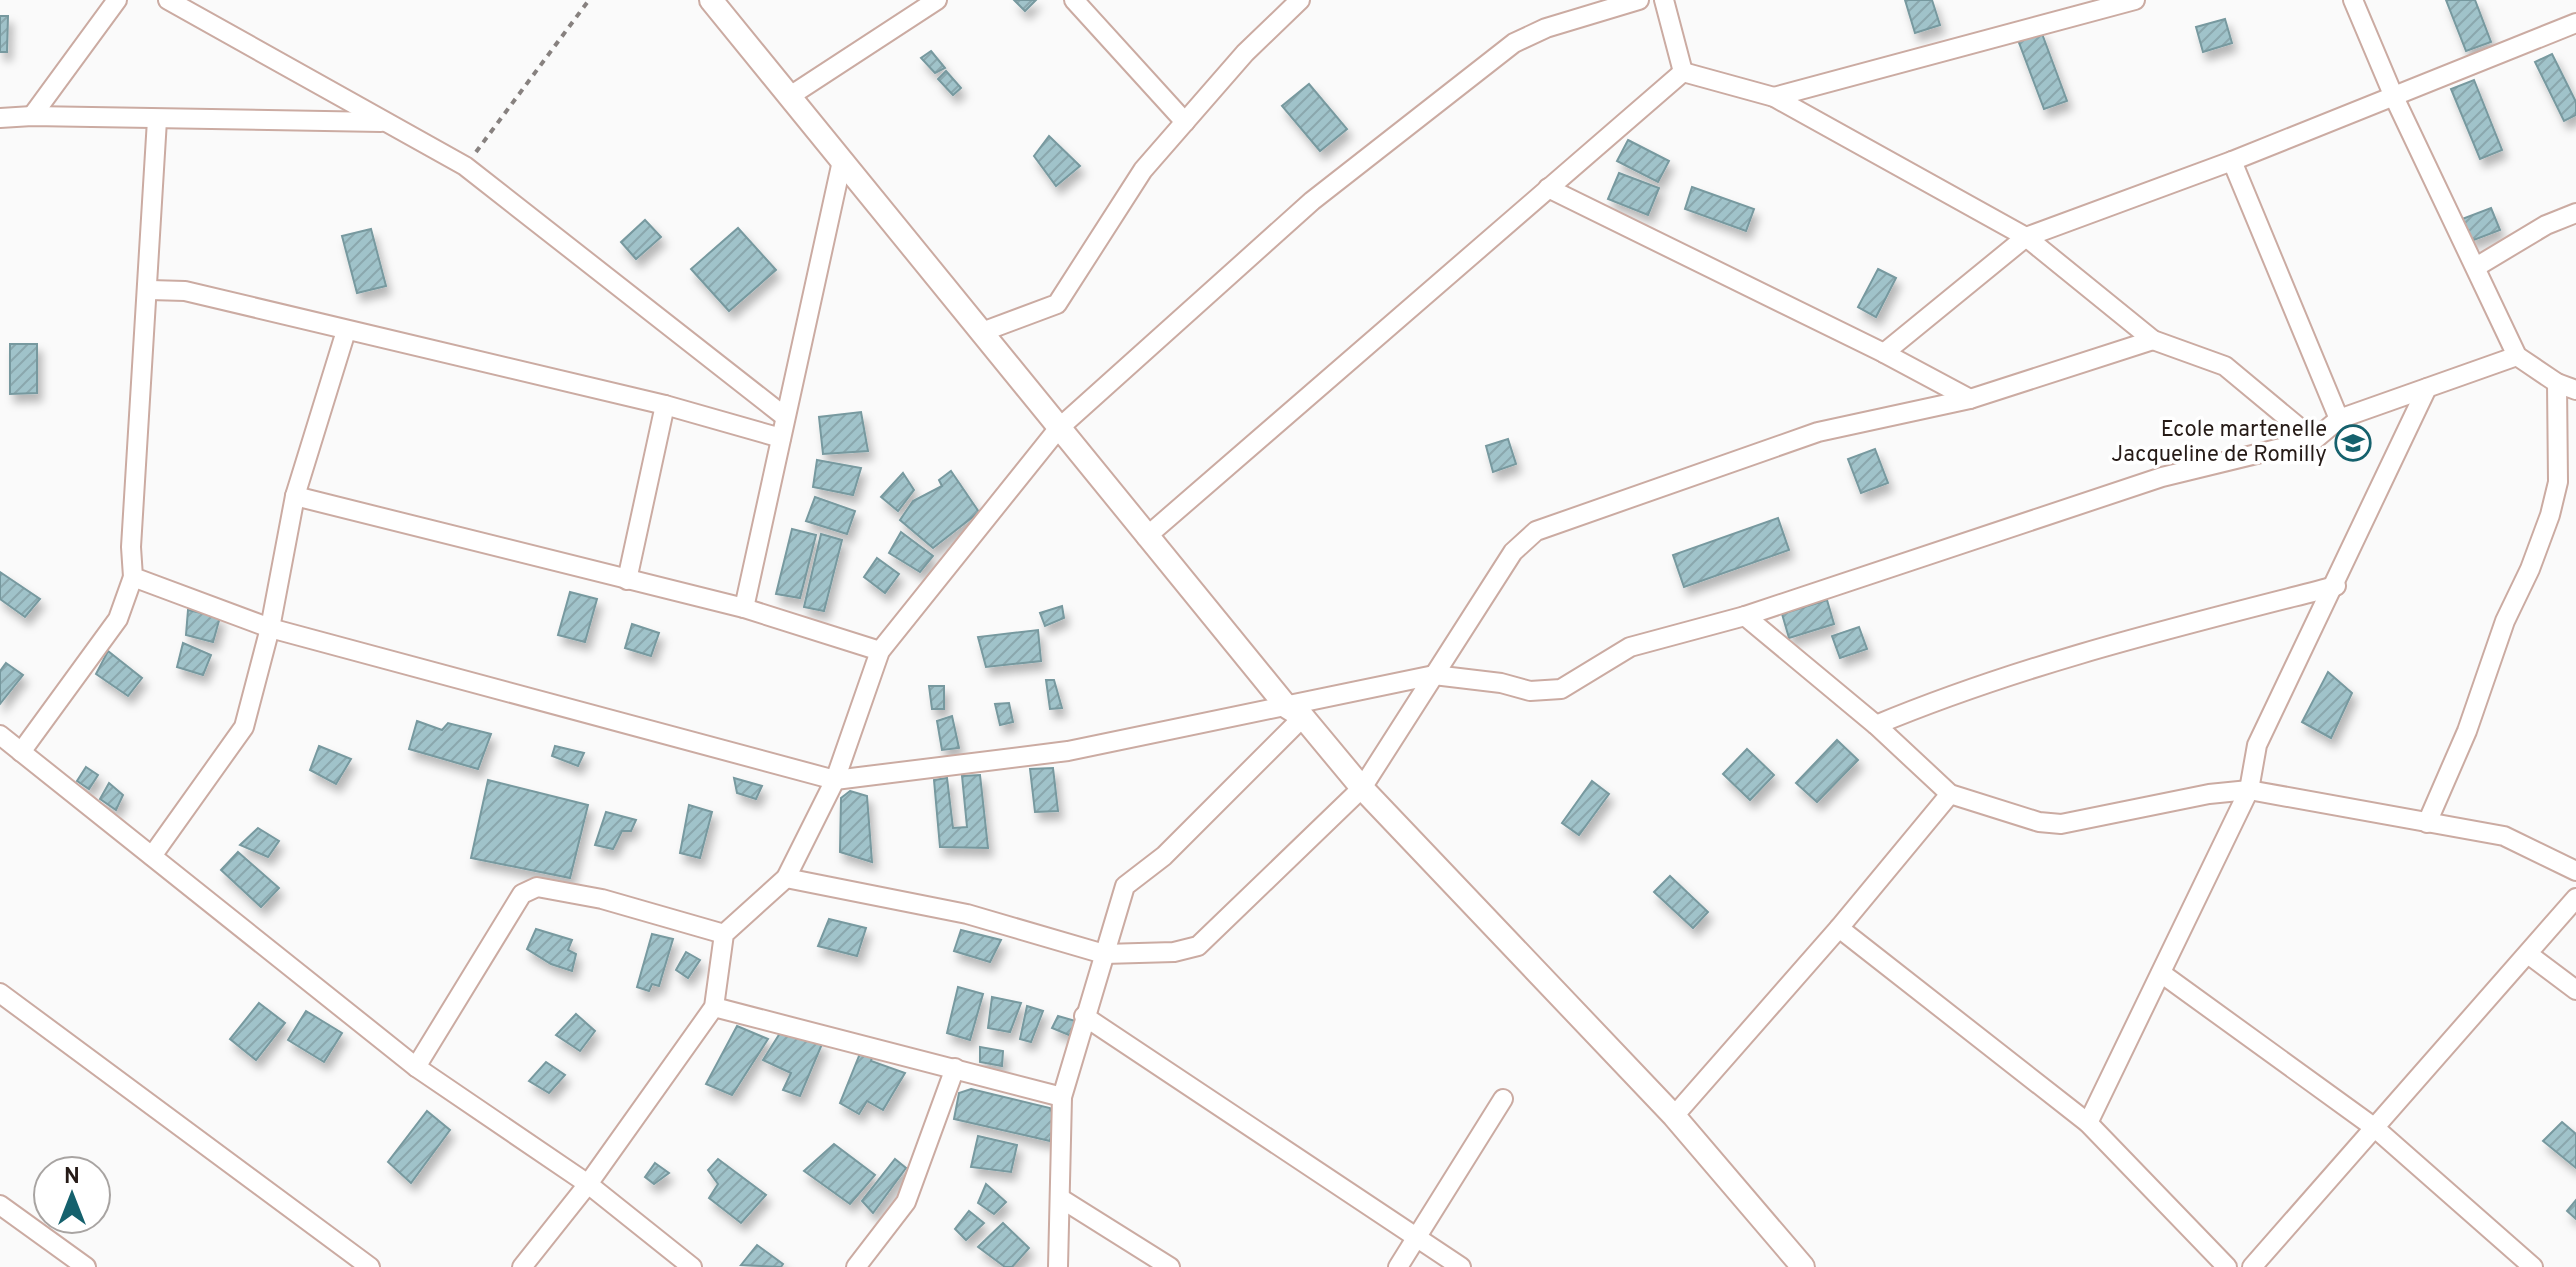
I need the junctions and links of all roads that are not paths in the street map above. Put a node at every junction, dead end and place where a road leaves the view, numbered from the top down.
1 (117, 0) edge
2 (168, 0) edge
3 (711, 0) edge
4 (937, 0) edge
5 (1074, 0) edge
6 (1300, 0) edge
7 (1639, 0) edge
8 (1664, 0) edge
9 (2135, 0) edge
10 (2353, 0) edge
11 (2576, 23) edge
12 (1683, 72) junction
13 (790, 96) junction
14 (1774, 97) junction
15 (2394, 97) junction
16 (32, 116) junction
17 (157, 120) junction
18 (2, 122) edge
19 (385, 122) junction
20 (1185, 122) junction
21 (842, 161) junction
22 (2232, 161) junction
23 (1548, 188) junction
24 (2576, 213) edge
25 (2026, 237) junction
26 (2476, 267) junction
27 (150, 290) junction
28 (346, 331) junction
29 (982, 332) junction
30 (2153, 340) junction
31 (1884, 353) junction
32 (2517, 356) junction
33 (2557, 383) junction
34 (2427, 388) junction
35 (2576, 390) edge
36 (1970, 399) junction
37 (665, 405) junction
38 (784, 416) junction
39 (2339, 419) junction
40 (1058, 429) junction
41 (781, 438) junction
42 (2314, 440) junction
43 (295, 496) junction
44 (1146, 537) junction
45 (133, 577) junction
46 (627, 580) junction
47 (2336, 586) junction
48 (744, 608) junction
49 (1745, 616) junction
50 (270, 628) junction
51 (880, 651) junction
52 (1434, 675) junction
53 (1295, 712) junction
54 (1876, 725) junction
55 (0, 735) edge
56 (21, 752) junction
57 (835, 780) junction
58 (1362, 788) junction
59 (2249, 790) junction
60 (1950, 794) junction
61 (2427, 823) junction
62 (152, 856) junction
63 (2576, 871) edge
64 (786, 878) junction
65 (2576, 898) edge
66 (1839, 928) junction
67 (724, 934) junction
68 (1104, 954) junction
69 (2528, 954) junction
70 (2161, 973) junction
71 (2576, 990) edge
72 (0, 993) edge
73 (714, 1007) junction
74 (1084, 1016) junction
75 (416, 1067) junction
76 (955, 1068) junction
77 (1062, 1097) junction
78 (1503, 1099) dead end
79 (1674, 1116) junction
80 (2088, 1123) junction
81 (2375, 1128) junction
82 (588, 1184) junction
83 (1060, 1198) junction
84 (0, 1205) edge
85 (1417, 1236) junction
86 (64, 1261) edge
87 (2525, 1265) edge
88 (86, 1267) edge
89 (370, 1267) edge
90 (522, 1267) edge
91 (692, 1267) edge
92 (856, 1267) edge
93 (1058, 1267) edge
94 (1170, 1267) edge
95 (1398, 1267) edge
96 (1461, 1267) edge
97 (1803, 1267) edge
98 (2227, 1267) edge
99 (2252, 1267) edge

1 - 16 street
2 - 19 street
3 - 13 street
4 - 13 street
5 - 20 street
6 - 20 street
7 - 40 street
8 - 12 street
9 - 14 street
10 - 15 street
11 - 15 street
12 - 14 street
12 - 23 street
13 - 21 street
14 - 25 street
15 - 22 street
15 - 26 street
16 - 17 street
16 - 18 street
17 - 19 street
17 - 27 street
19 - 38 street
20 - 29 street
21 - 29 street
21 - 38 street
22 - 25 street
22 - 39 street
23 - 31 street
23 - 44 street
24 - 26 street
25 - 30 street
25 - 31 street
26 - 32 street
27 - 28 street
27 - 45 street
28 - 37 street
28 - 43 street
29 - 40 street
30 - 36 street
30 - 42 street
31 - 36 street
32 - 33 street
32 - 34 street
33 - 35 street
33 - 61 street
34 - 39 street
34 - 47 street
36 - 52 street
37 - 41 street
37 - 46 street
38 - 41 street
39 - 42 street
40 - 44 street
40 - 51 street
41 - 48 street
42 - 49 street
43 - 46 street
43 - 50 street
44 - 53 street
45 - 50 street
45 - 56 street
46 - 48 street
47 - 54 street
47 - 59 street
48 - 51 street
49 - 52 street
49 - 54 street
50 - 57 street
50 - 62 street
51 - 57 street
52 - 53 street
52 - 58 street
53 - 57 street
53 - 58 street
53 - 68 street
54 - 60 street
55 - 56 street
56 - 62 street
57 - 64 street
58 - 68 street
58 - 79 street
59 - 60 street
59 - 61 street
59 - 70 street
60 - 66 street
61 - 63 street
62 - 75 street
64 - 67 street
64 - 68 street
65 - 69 street
66 - 79 street
66 - 80 street
67 - 73 street
67 - 75 street
68 - 74 street
69 - 71 street
69 - 81 street
70 - 80 street
70 - 81 street
72 - 89 street
73 - 76 street
73 - 82 street
74 - 77 street
74 - 85 street
75 - 82 street
76 - 77 street
76 - 92 street
77 - 83 street
78 - 85 street
79 - 97 street
80 - 98 street
81 - 87 street
81 - 99 street
82 - 90 street
82 - 91 street
83 - 93 street
83 - 94 street
84 - 86 street
85 - 95 street
85 - 96 street
86 - 88 street

